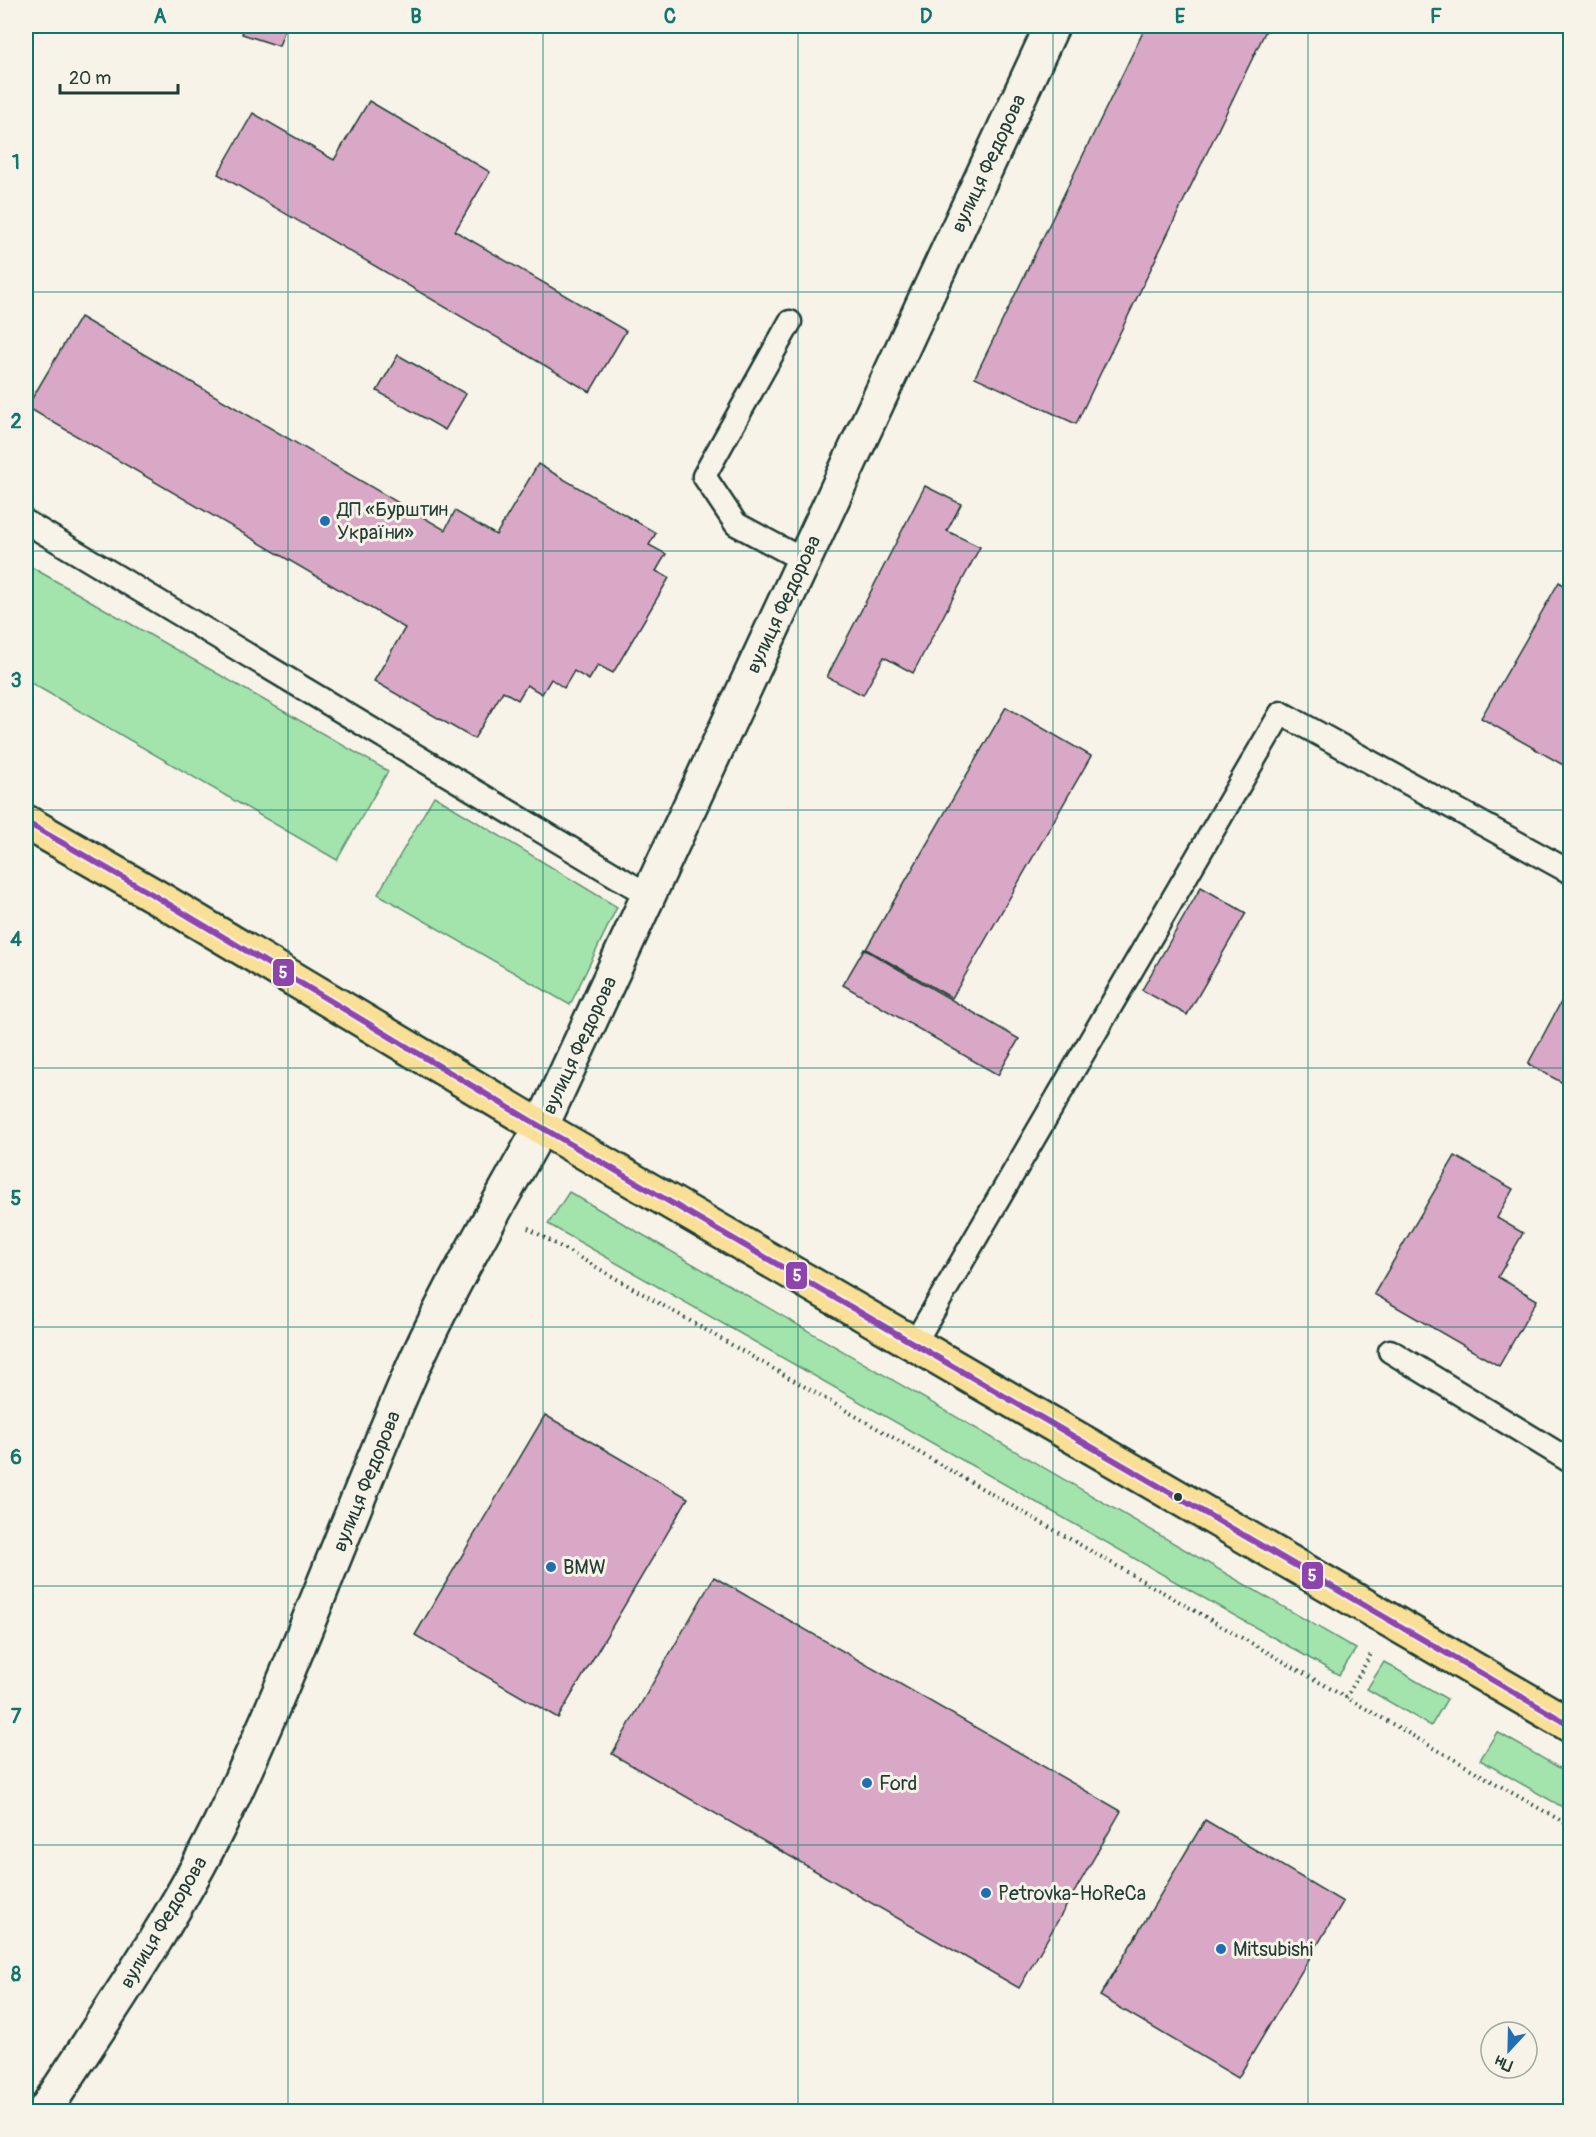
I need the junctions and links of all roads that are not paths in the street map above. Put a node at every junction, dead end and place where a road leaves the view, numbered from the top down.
1 (1052, 26) edge
2 (790, 322) dead end
3 (26, 522) edge
4 (803, 560) junction
5 (26, 822) edge
6 (1570, 872) edge
7 (648, 895) junction
8 (541, 1127) junction
9 (914, 1344) junction
10 (1390, 1351) dead end
11 (1570, 1461) edge
12 (1570, 1725) edge
13 (44, 2112) edge

1 - 4 street, вулиця Федорова
2 - 4 lane
3 - 7 lane
4 - 7 street, вулиця Федорова
5 - 8 main road
6 - 9 lane
7 - 8 street, вулиця Федорова
8 - 9 main road
8 - 13 street, вулиця Федорова
9 - 12 main road
10 - 11 lane

